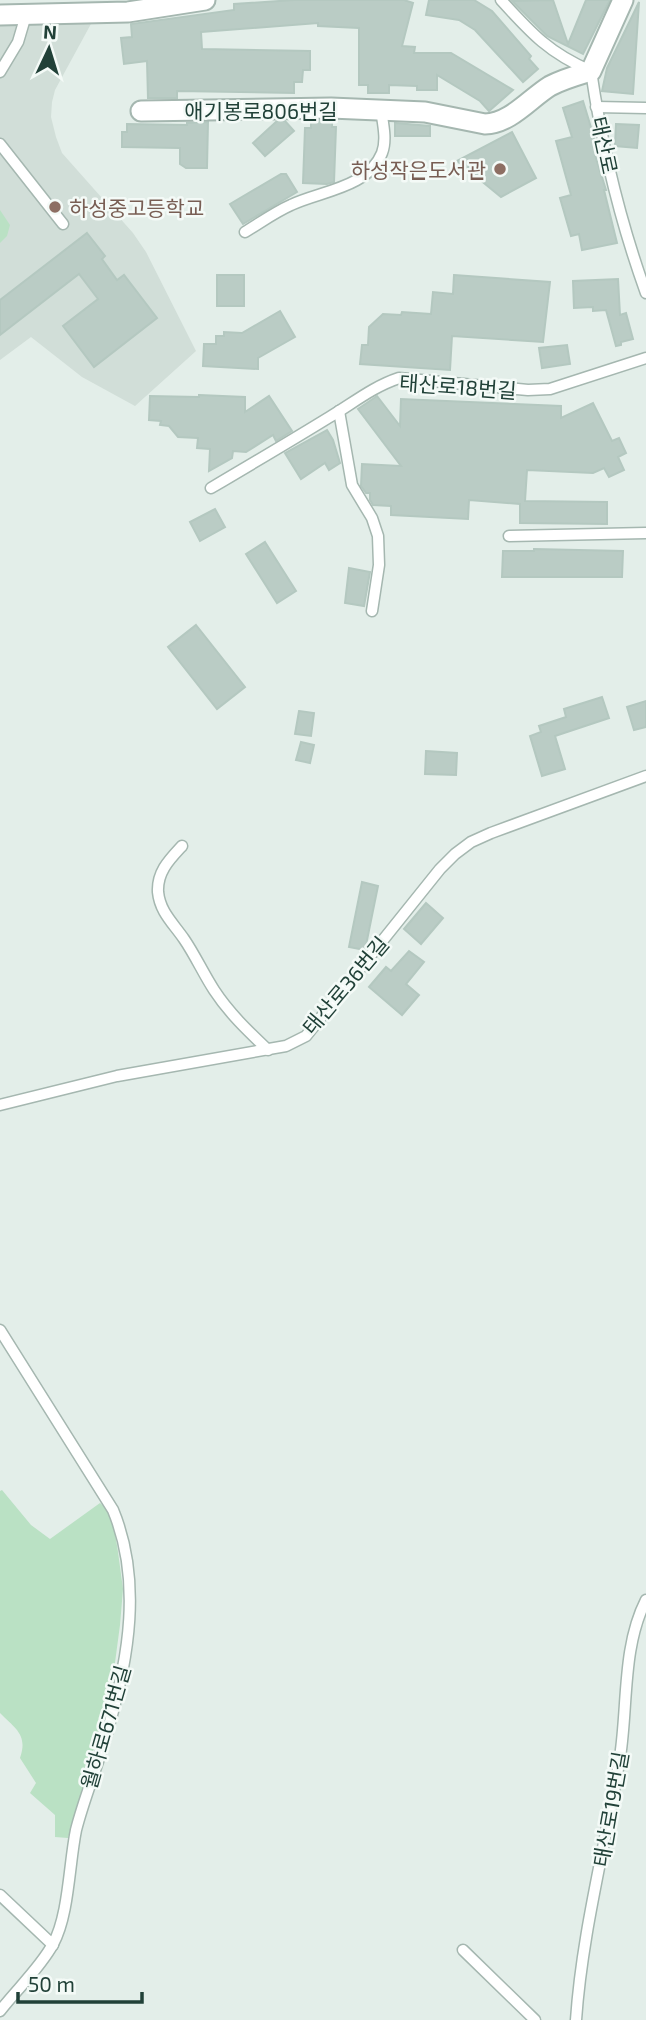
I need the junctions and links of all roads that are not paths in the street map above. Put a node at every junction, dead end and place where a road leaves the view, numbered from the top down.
1 (205, 0) edge
2 (501, 0) edge
3 (623, 0) edge
4 (52, 7) edge
5 (0, 15) edge
6 (26, 15) junction
7 (591, 71) junction
8 (0, 72) edge
9 (596, 107) junction
10 (646, 108) edge
11 (381, 110) junction
12 (141, 111) dead end
13 (0, 144) edge
14 (63, 224) dead end
15 (245, 232) dead end
16 (646, 293) edge
17 (646, 358) edge
18 (339, 411) junction
19 (211, 488) dead end
20 (646, 534) edge
21 (509, 536) dead end
22 (372, 611) dead end
23 (646, 776) edge
24 (182, 846) dead end
25 (268, 1050) junction
26 (0, 1105) edge
27 (0, 1329) edge
28 (646, 1600) edge
29 (0, 1895) edge
30 (53, 1945) junction
31 (463, 1950) dead end
32 (0, 2011) edge
33 (536, 2020) edge
34 (576, 2020) edge

1 - 4 street
2 - 7 lane
3 - 7 street
4 - 6 street
5 - 6 street
6 - 8 lane
7 - 9 lane, 태산로
7 - 11 street, 애기봉로806번길
9 - 10 lane
9 - 16 lane, 태산로
11 - 12 street, 애기봉로806번길
11 - 15 lane
13 - 14 lane
17 - 18 lane, 태산로18번길
18 - 19 lane, 태산로18번길
18 - 22 lane
20 - 21 lane
23 - 25 lane, 태산로36번길
24 - 25 lane
25 - 26 lane, 태산로36번길
27 - 30 lane, 월하로671번길
28 - 34 lane, 태산로19번길
29 - 30 lane
30 - 32 lane, 월하로671번길
31 - 33 lane

